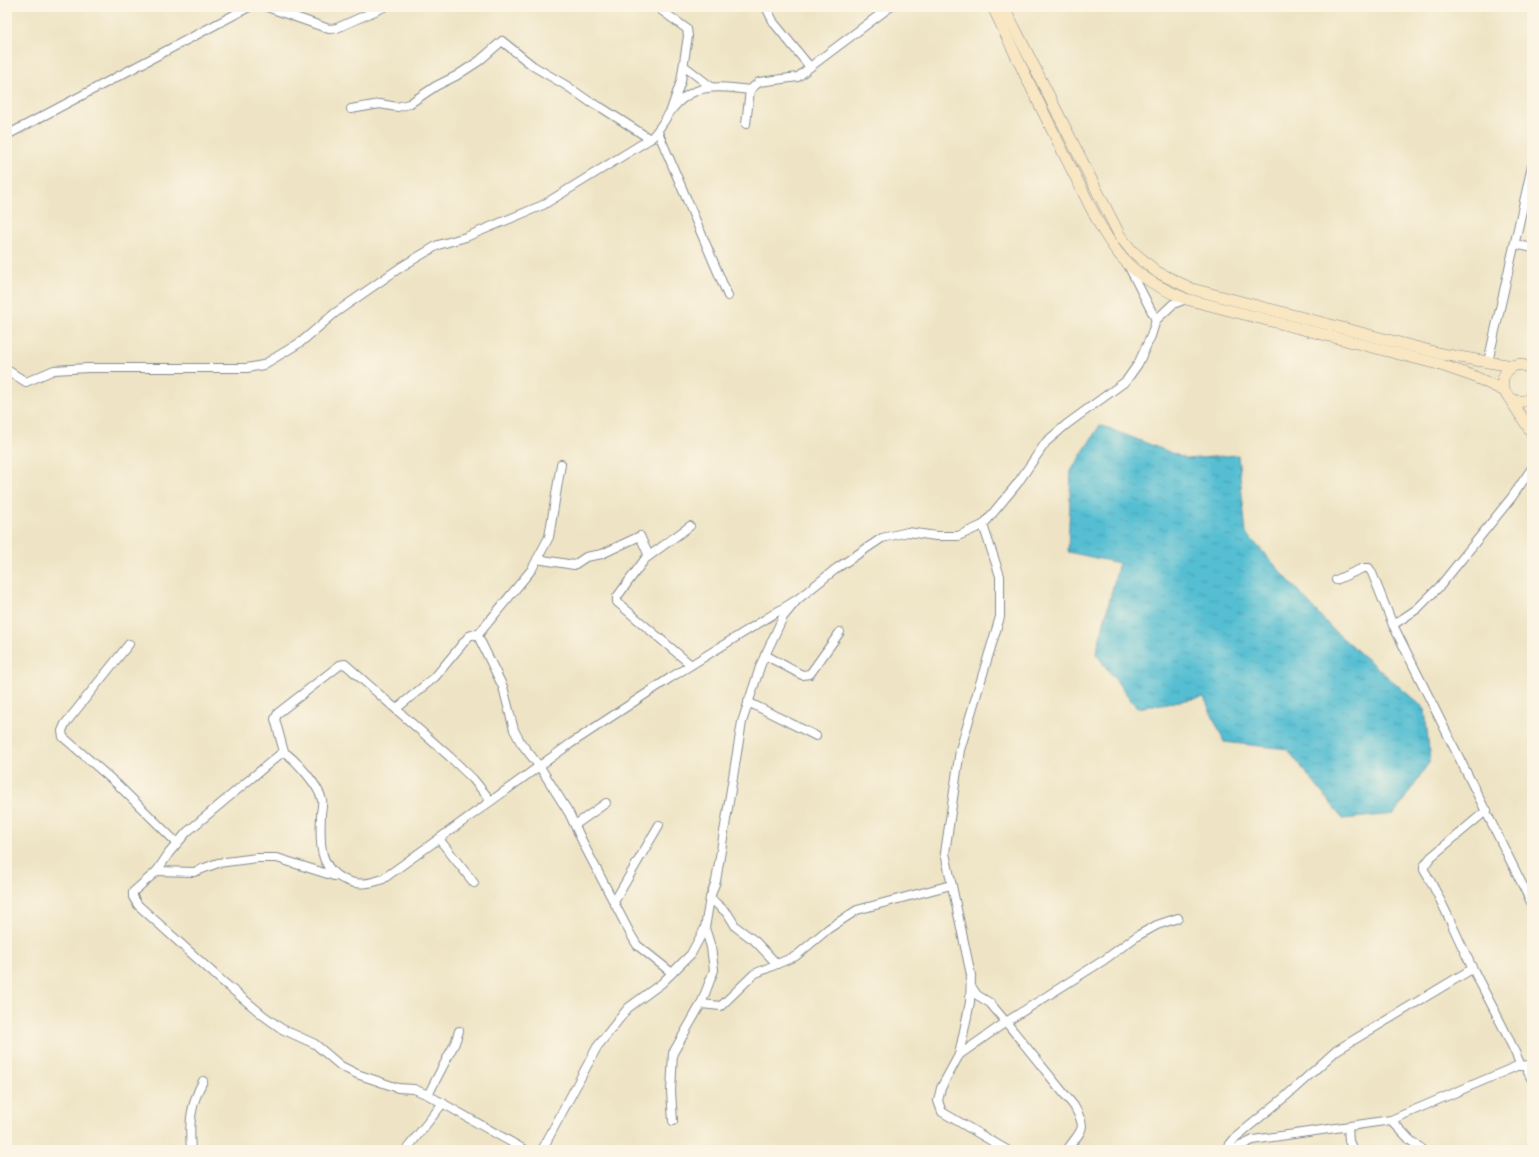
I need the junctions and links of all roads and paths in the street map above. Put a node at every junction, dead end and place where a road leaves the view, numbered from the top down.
1 (249, 7) edge
2 (267, 7) edge
3 (384, 7) edge
4 (766, 7) edge
5 (890, 7) edge
6 (993, 7) edge
7 (1004, 7) edge
8 (661, 10) dead end
9 (684, 66) junction
10 (810, 67) junction
11 (710, 86) junction
12 (750, 90) junction
13 (351, 109) dead end
14 (671, 111) junction
15 (746, 124) dead end
16 (658, 132) junction
17 (7, 135) edge
18 (650, 139) junction
19 (1532, 166) edge
20 (1086, 184) junction
21 (1515, 244) junction
22 (1532, 248) edge
23 (1128, 264) junction
24 (728, 296) dead end
25 (1186, 299) junction
26 (1156, 320) junction
27 (1488, 362) junction
28 (1513, 366) junction
29 (1530, 367) edge
30 (7, 370) edge
31 (1505, 393) junction
32 (1532, 397) edge
33 (1532, 433) edge
34 (561, 464) dead end
35 (1532, 468) edge
36 (984, 525) junction
37 (690, 526) dead end
38 (649, 556) junction
39 (537, 559) junction
40 (1336, 580) dead end
41 (798, 599) junction
42 (1393, 625) junction
43 (840, 632) dead end
44 (477, 636) junction
45 (129, 644) dead end
46 (765, 655) junction
47 (691, 665) junction
48 (748, 702) junction
49 (396, 709) junction
50 (816, 736) dead end
51 (284, 752) junction
52 (540, 766) junction
53 (491, 801) junction
54 (606, 803) dead end
55 (1486, 810) junction
56 (659, 825) dead end
57 (575, 826) junction
58 (439, 839) junction
59 (177, 843) junction
60 (157, 871) junction
61 (344, 880) junction
62 (474, 883) dead end
63 (951, 885) junction
64 (710, 898) junction
65 (614, 902) junction
66 (1532, 904) edge
67 (1178, 918) dead end
68 (705, 928) junction
69 (777, 964) junction
70 (1472, 969) junction
71 (672, 973) junction
72 (970, 985) junction
73 (701, 1004) junction
74 (1006, 1022) junction
75 (459, 1031) dead end
76 (959, 1055) junction
77 (1526, 1066) edge
78 (1532, 1080) edge
79 (203, 1082) dead end
80 (428, 1095) junction
81 (443, 1103) junction
82 (1391, 1120) junction
83 (673, 1121) dead end
84 (1348, 1126) junction
85 (191, 1150) edge
86 (406, 1150) edge
87 (525, 1150) edge
88 (542, 1150) edge
89 (1007, 1150) edge
90 (1067, 1150) edge
91 (1225, 1150) edge
92 (1232, 1150) edge
93 (1353, 1150) edge
94 (1423, 1150) edge

1 - 17 street
2 - 3 street
4 - 10 street
5 - 10 street
6 - 20 main road
7 - 20 main road
8 - 9 street
9 - 11 street
9 - 14 street
10 - 12 street
11 - 12 street
11 - 14 street
12 - 15 street
13 - 18 street
14 - 16 street
16 - 18 street
16 - 24 street
18 - 30 street
19 - 21 street
20 - 23 main road
20 - 27 main road
21 - 22 street
21 - 27 street
23 - 25 main road
23 - 26 street
25 - 26 street
25 - 31 main road
26 - 36 street
27 - 28 main road
28 - 29 main road
28 - 31 main road
31 - 32 main road
31 - 33 main road
34 - 39 street
35 - 42 street
36 - 41 street
36 - 63 street
37 - 38 street
38 - 39 street
38 - 47 street
39 - 44 street
40 - 42 street
41 - 46 street
41 - 47 street
42 - 55 street
43 - 46 street
44 - 49 street
44 - 52 street
45 - 59 street
46 - 48 street
47 - 52 street
48 - 50 street
48 - 64 street
49 - 51 street
49 - 53 street
51 - 59 street
51 - 61 street
52 - 53 street
52 - 57 street
53 - 58 street
54 - 57 street
55 - 66 street
55 - 70 street
56 - 65 street
57 - 65 street
58 - 61 street
58 - 62 street
59 - 60 street
60 - 61 street
60 - 80 street
63 - 69 street
63 - 72 street
64 - 68 street
64 - 69 street
65 - 71 street
67 - 74 street
68 - 71 street
68 - 73 street
69 - 73 street
70 - 77 street
70 - 91 street
71 - 88 street
72 - 74 street
72 - 76 street
73 - 83 street
74 - 76 street
74 - 90 street
75 - 80 street
76 - 89 street
77 - 78 street
77 - 82 street
79 - 85 street
80 - 81 street
81 - 86 street
81 - 87 street
82 - 84 street
82 - 94 street
84 - 92 street
84 - 93 street

